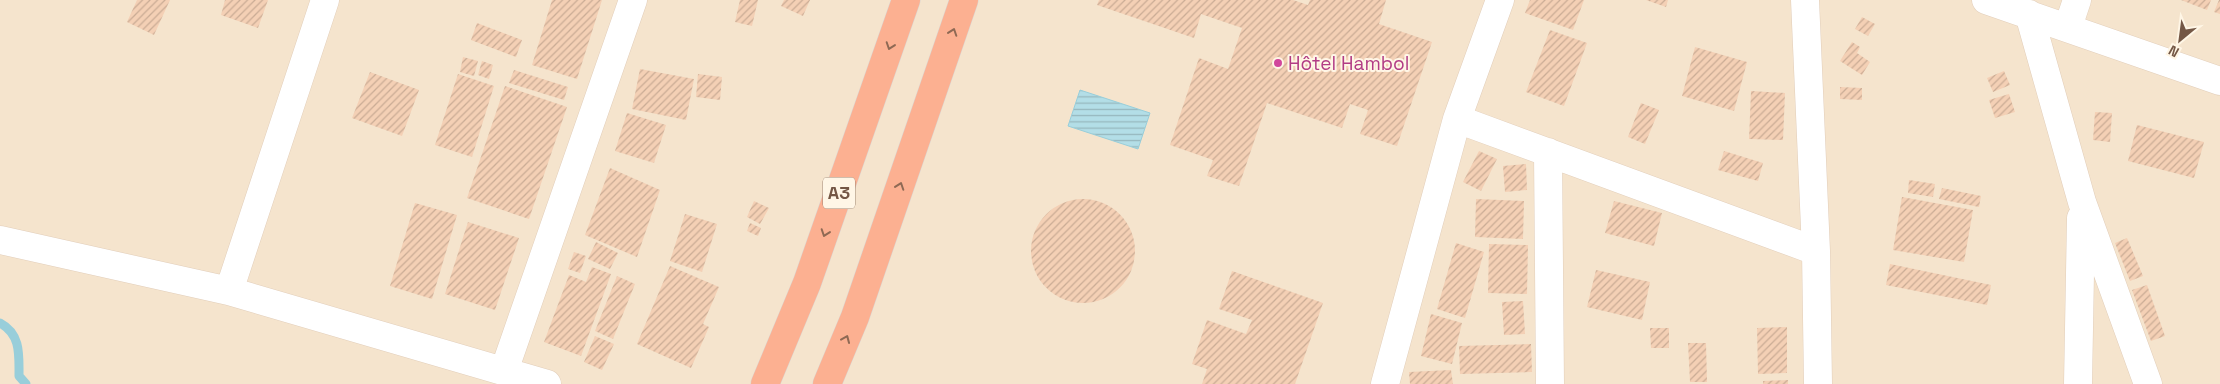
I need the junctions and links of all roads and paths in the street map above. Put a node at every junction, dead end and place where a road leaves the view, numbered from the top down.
1 (326, 0) edge
2 (633, 0) edge
3 (906, 0) edge
4 (964, 0) edge
5 (1805, 0) edge
6 (1986, 0) edge
7 (2078, 0) edge
8 (1498, 1) edge
9 (2029, 14) junction
10 (2068, 28) junction
11 (2220, 81) edge
12 (1458, 119) junction
13 (1548, 152) junction
14 (2082, 202) junction
15 (0, 240) edge
16 (1816, 251) junction
17 (229, 291) junction
18 (504, 371) junction
19 (547, 384) edge
20 (765, 384) edge
21 (827, 384) edge
22 (1386, 384) edge
23 (1550, 384) edge
24 (1818, 384) edge
25 (2078, 384) edge
26 (2148, 384) edge

1 - 17 street
2 - 18 street
3 -> 20 highway, A3
21 -> 4 highway
5 - 16 street
6 - 9 street
7 - 10 street
8 - 12 street
9 - 10 street
9 - 14 street
10 - 11 street
12 - 13 street
12 - 22 street
13 - 16 street
13 - 23 street
14 - 25 street
14 - 26 street
15 - 17 street
16 - 24 street
17 - 18 street
18 - 19 street

